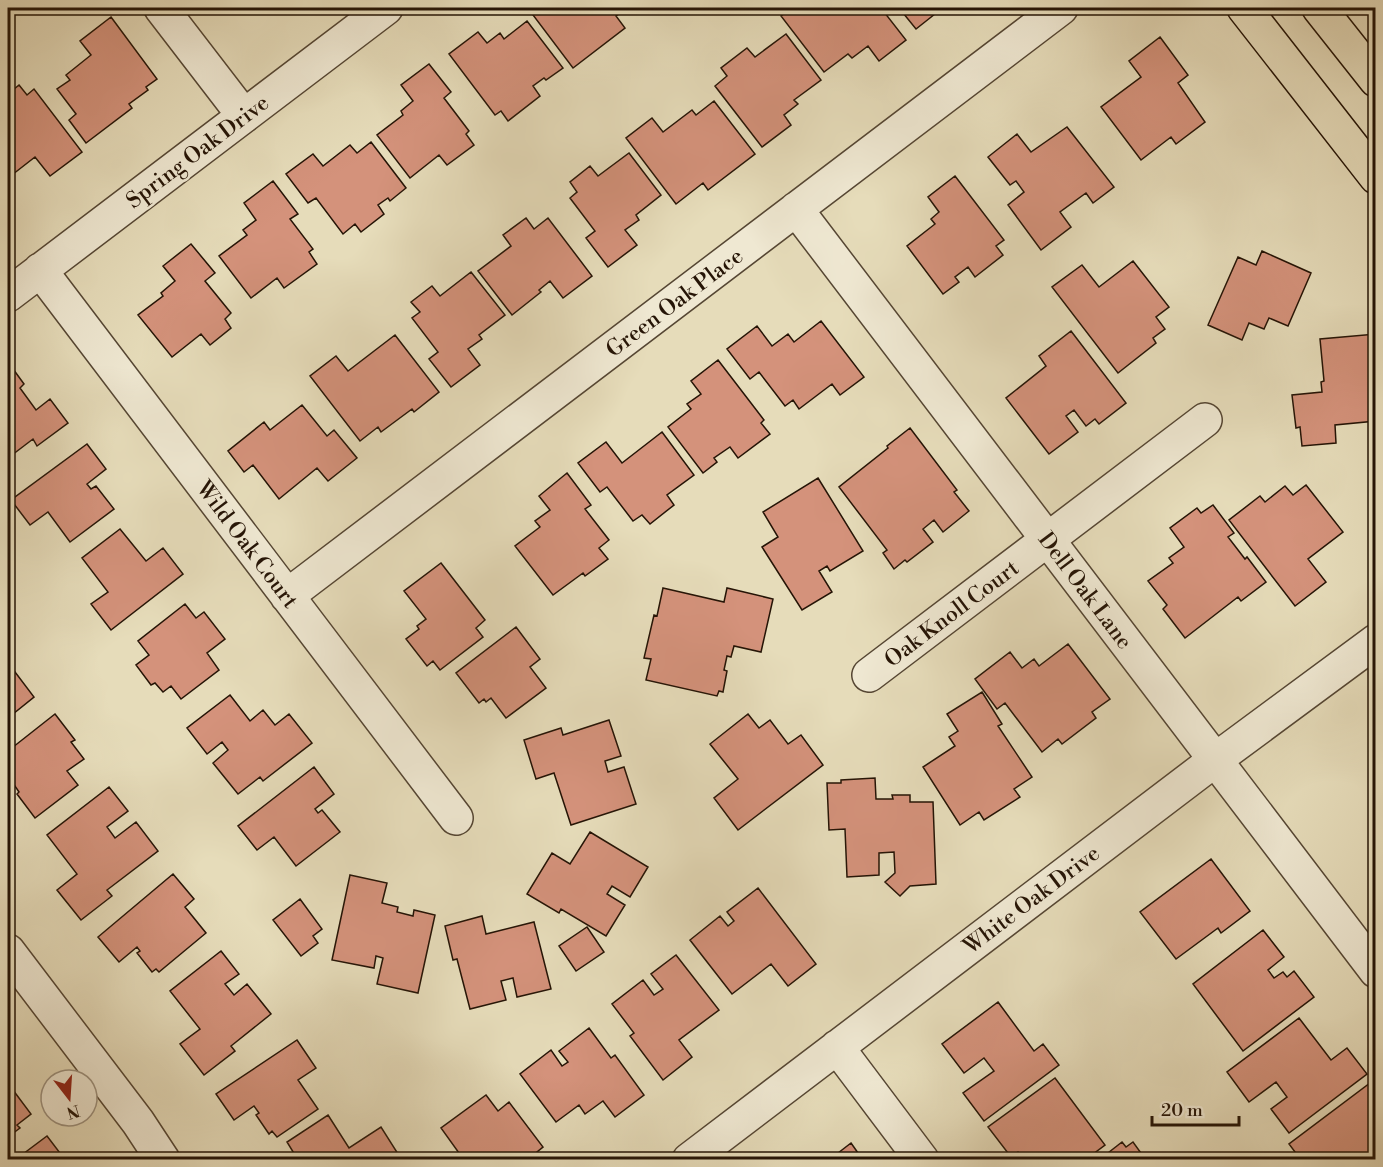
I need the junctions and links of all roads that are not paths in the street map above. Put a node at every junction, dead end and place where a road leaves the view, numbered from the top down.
1 (161, 8) edge
2 (386, 8) edge
3 (1061, 8) edge
4 (1244, 8) edge
5 (1319, 8) edge
6 (1376, 80) edge
7 (244, 116) junction
8 (1376, 177) edge
9 (796, 209) junction
10 (40, 270) junction
11 (8, 295) edge
12 (1205, 420) dead end
13 (1047, 540) junction
14 (287, 596) junction
15 (1376, 641) edge
16 (869, 675) dead end
17 (1215, 760) junction
18 (456, 818) dead end
19 (8, 951) edge
20 (1376, 971) edge
21 (837, 1047) junction
22 (163, 1160) edge
23 (689, 1160) edge
24 (922, 1160) edge

1 - 7 street
2 - 7 street, Spring Oak Drive
3 - 9 street, Green Oak Place
4 - 8 main road
5 - 6 main road
7 - 10 street, Spring Oak Drive
9 - 13 street, Dell Oak Lane
9 - 14 street, Green Oak Place
10 - 11 street, Spring Oak Drive
10 - 14 street, Wild Oak Court
12 - 13 street, Oak Knoll Court
13 - 16 street, Oak Knoll Court
13 - 17 street, Dell Oak Lane
14 - 18 street, Wild Oak Court
15 - 17 street, White Oak Drive
17 - 20 street, Dell Oak Lane
17 - 21 street, White Oak Drive
19 - 22 street
21 - 23 street, White Oak Drive
21 - 24 street

